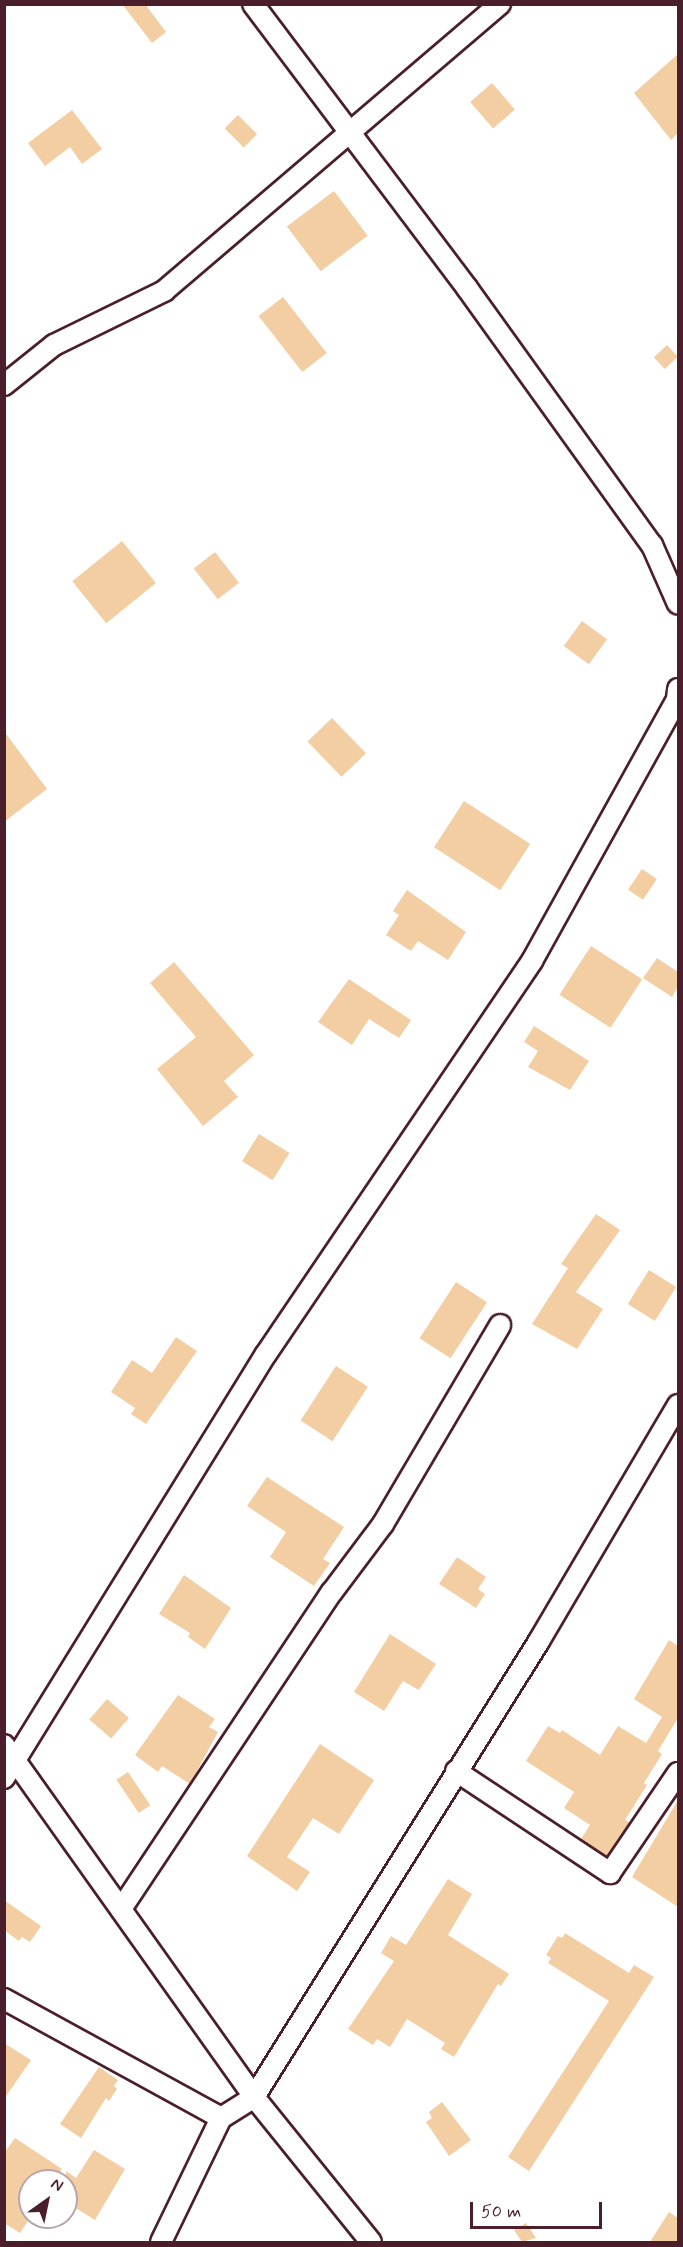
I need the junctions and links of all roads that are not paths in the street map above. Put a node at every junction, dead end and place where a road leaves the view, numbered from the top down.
1 (254, 4) edge
2 (500, 4) edge
3 (350, 132) junction
4 (4, 385) edge
5 (678, 604) edge
6 (678, 689) edge
7 (500, 1325) dead end
8 (678, 1404) edge
9 (4, 1745) edge
10 (16, 1762) junction
11 (456, 1771) junction
12 (678, 1773) edge
13 (4, 1778) edge
14 (121, 1909) junction
15 (4, 1999) edge
16 (254, 2097) junction
17 (221, 2118) junction
18 (161, 2242) edge
19 (371, 2242) edge

1 - 3 street
2 - 3 street
3 - 4 street
3 - 5 street
6 - 10 street
7 - 14 street
8 - 11 street
9 - 10 street
10 - 13 street
10 - 14 street
11 - 12 street
11 - 16 street
14 - 16 street
15 - 17 street
16 - 17 street
16 - 19 street
17 - 18 street

